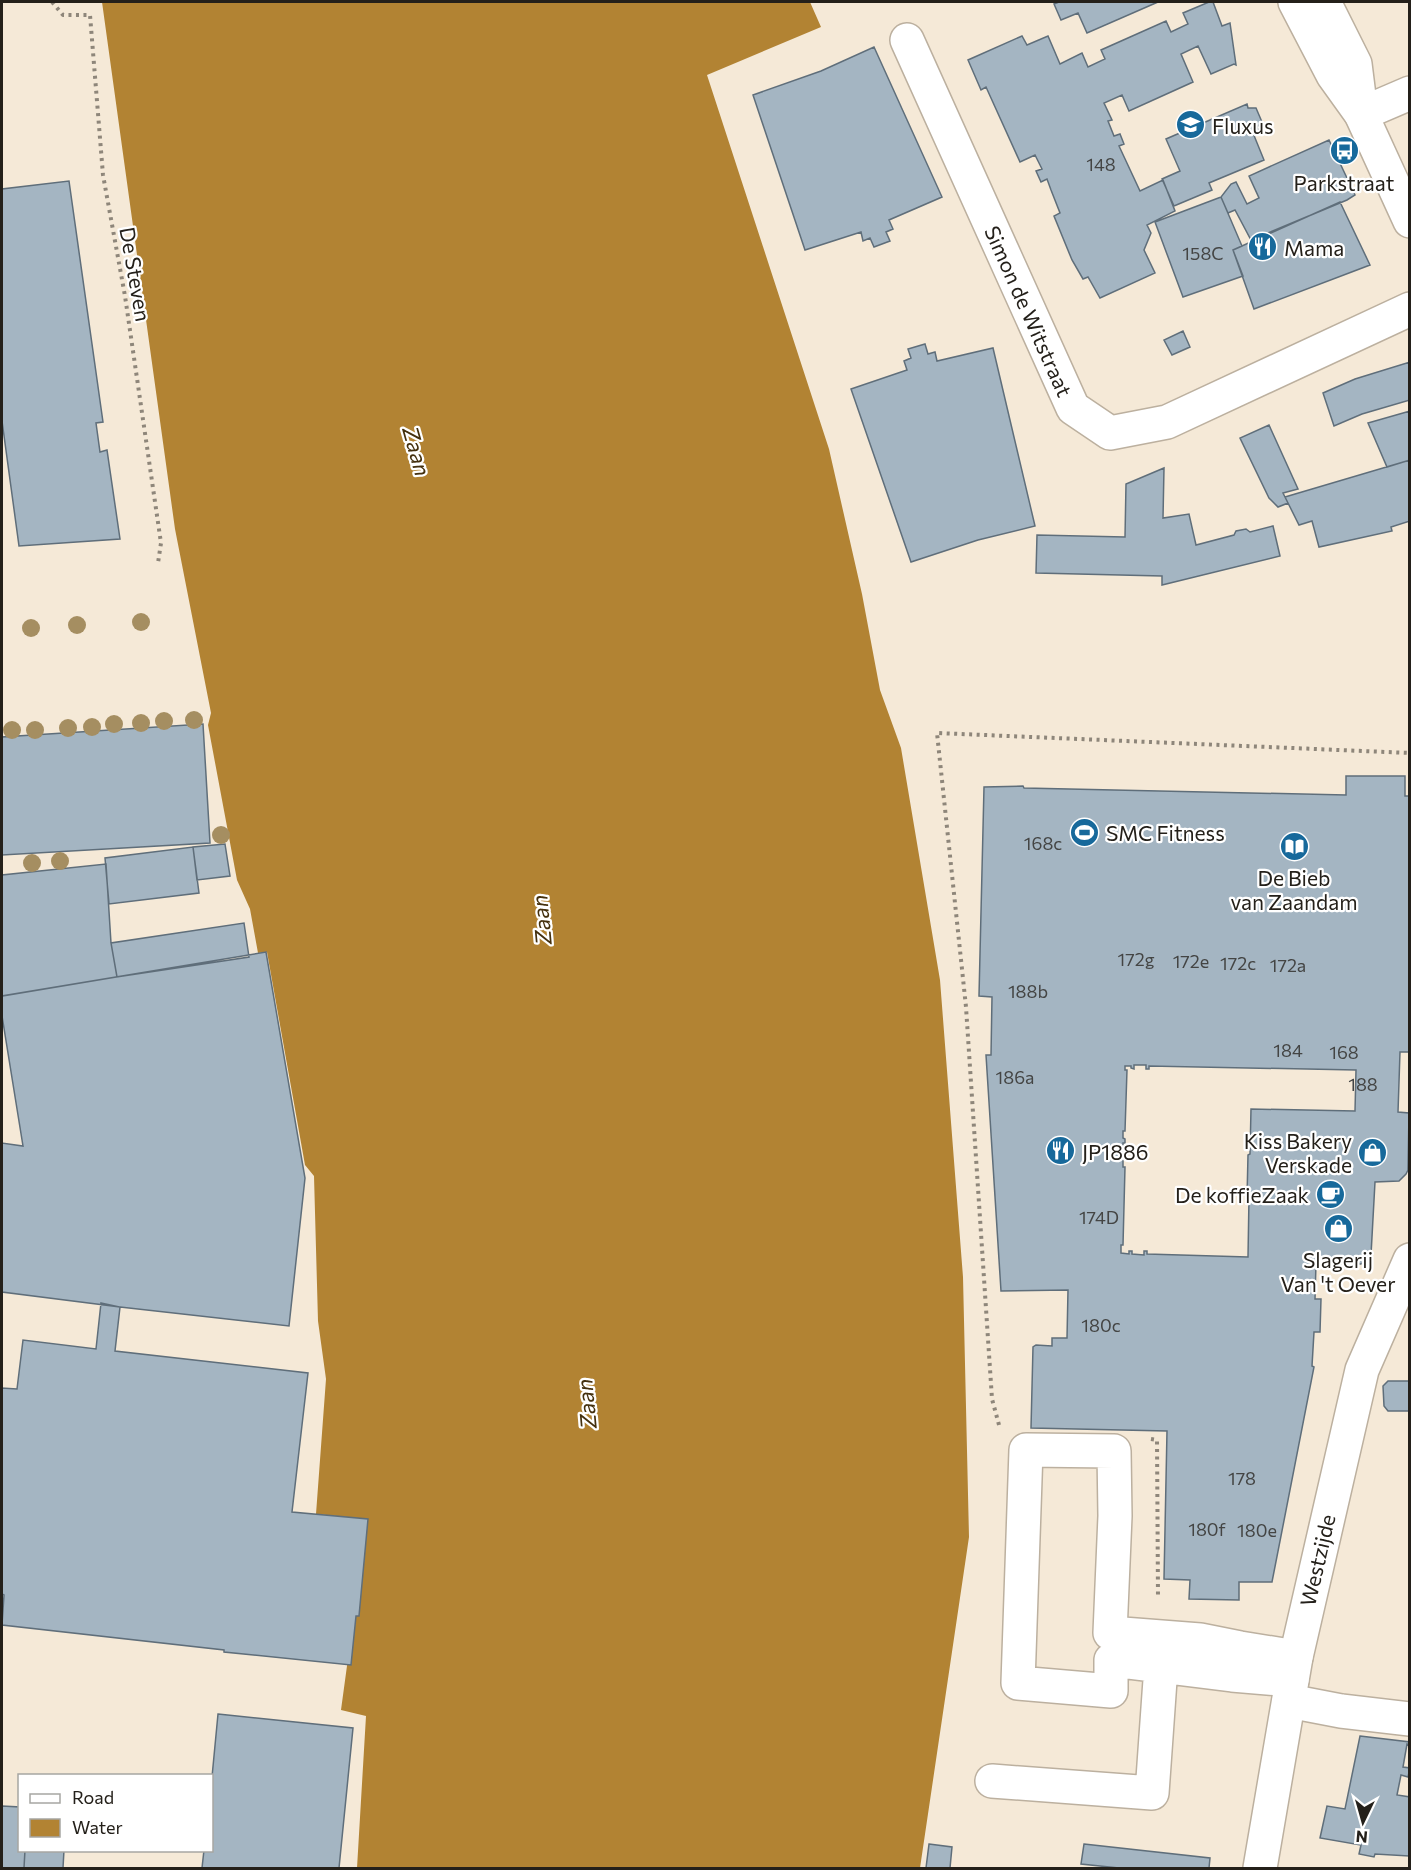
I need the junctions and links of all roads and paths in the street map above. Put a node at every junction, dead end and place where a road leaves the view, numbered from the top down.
1 (52, 2) edge
2 (1295, 2) edge
3 (1324, 2) edge
4 (907, 40) dead end
5 (1410, 93) edge
6 (1362, 114) junction
7 (1410, 221) edge
8 (1410, 309) edge
9 (158, 563) dead end
10 (1410, 753) edge
11 (1409, 1263) edge
12 (1000, 1429) dead end
13 (1146, 1439) dead end
14 (1158, 1604) dead end
15 (1161, 1666) junction
16 (1292, 1679) junction
17 (1410, 1719) edge
18 (992, 1781) dead end
19 (1260, 1869) edge

1 - 9 path, De Steven
2 - 6 street
3 - 6 street
4 - 8 street, Simon de Witstraat
5 - 6 street
6 - 7 street
10 - 12 path
11 - 16 street, Westzijde
13 - 14 path
15 - 16 street
15 - 16 street
15 - 18 street
16 - 17 street
16 - 19 street, Westzijde

